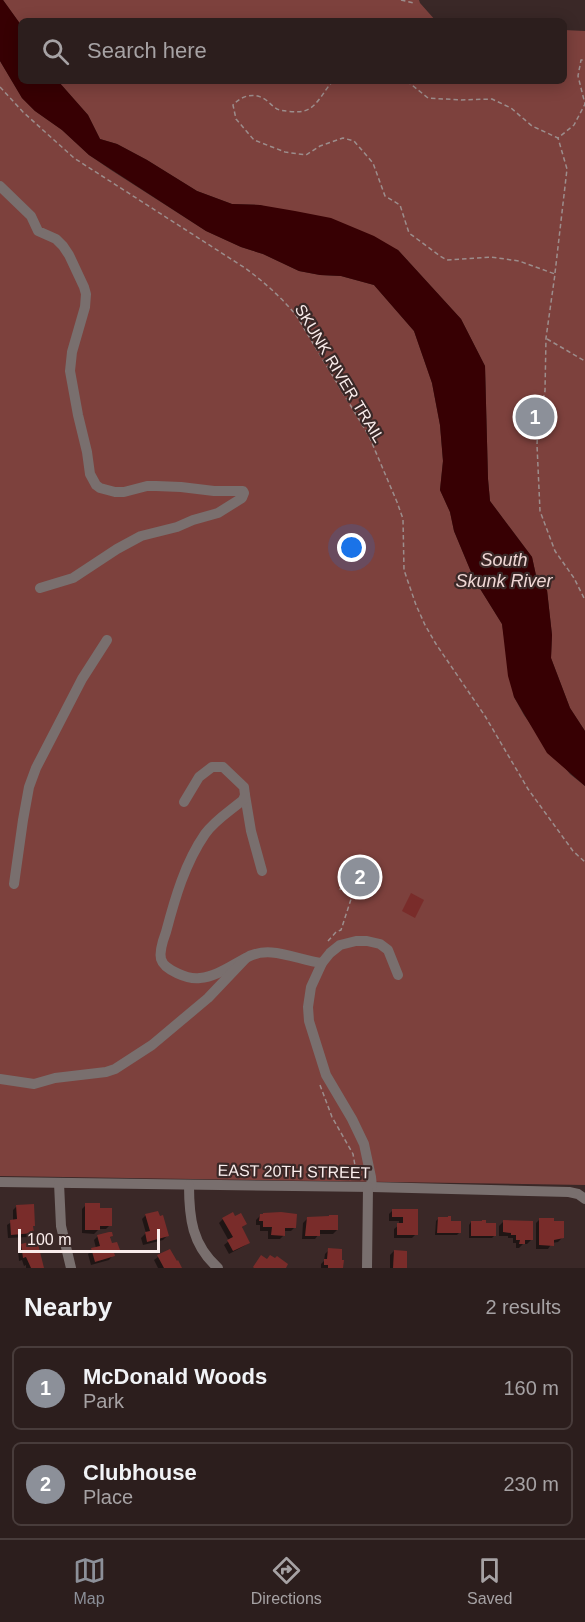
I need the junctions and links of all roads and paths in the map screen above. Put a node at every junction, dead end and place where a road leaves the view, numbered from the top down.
1 (400, 0) edge
2 (414, 3) dead end
3 (585, 60) edge
4 (330, 84) edge
5 (410, 84) edge
6 (0, 87) edge
7 (558, 138) junction
8 (0, 186) edge
9 (555, 274) junction
10 (546, 338) junction
11 (585, 361) edge
12 (40, 588) dead end
13 (585, 600) edge
14 (107, 640) dead end
15 (245, 795) junction
16 (184, 802) dead end
17 (585, 862) edge
18 (351, 867) dead end
19 (262, 871) dead end
20 (14, 884) dead end
21 (327, 942) dead end
22 (246, 958) junction
23 (322, 963) junction
24 (398, 975) dead end
25 (0, 1079) edge
26 (319, 1084) dead end
27 (0, 1182) edge
28 (357, 1182) dead end
29 (59, 1183) junction
30 (189, 1185) junction
31 (370, 1187) junction
32 (585, 1199) edge
33 (71, 1268) edge
34 (218, 1268) edge
35 (367, 1268) edge

1 - 2 path
3 - 7 path
4 - 9 path
5 - 7 path
6 - 17 path, SKUNK RIVER TRAIL
7 - 9 path
8 - 12 street
9 - 10 path
10 - 11 path
10 - 13 path
14 - 20 street
15 - 16 street
15 - 19 street
15 - 22 street
18 - 21 path
22 - 23 street
22 - 25 street
23 - 24 street
23 - 31 street
26 - 28 path
27 - 29 street, EAST 20TH STREET
29 - 30 street, EAST 20TH STREET
29 - 33 street
30 - 31 street, EAST 20TH STREET
30 - 34 street
31 - 32 street, EAST 20TH STREET
31 - 35 street

